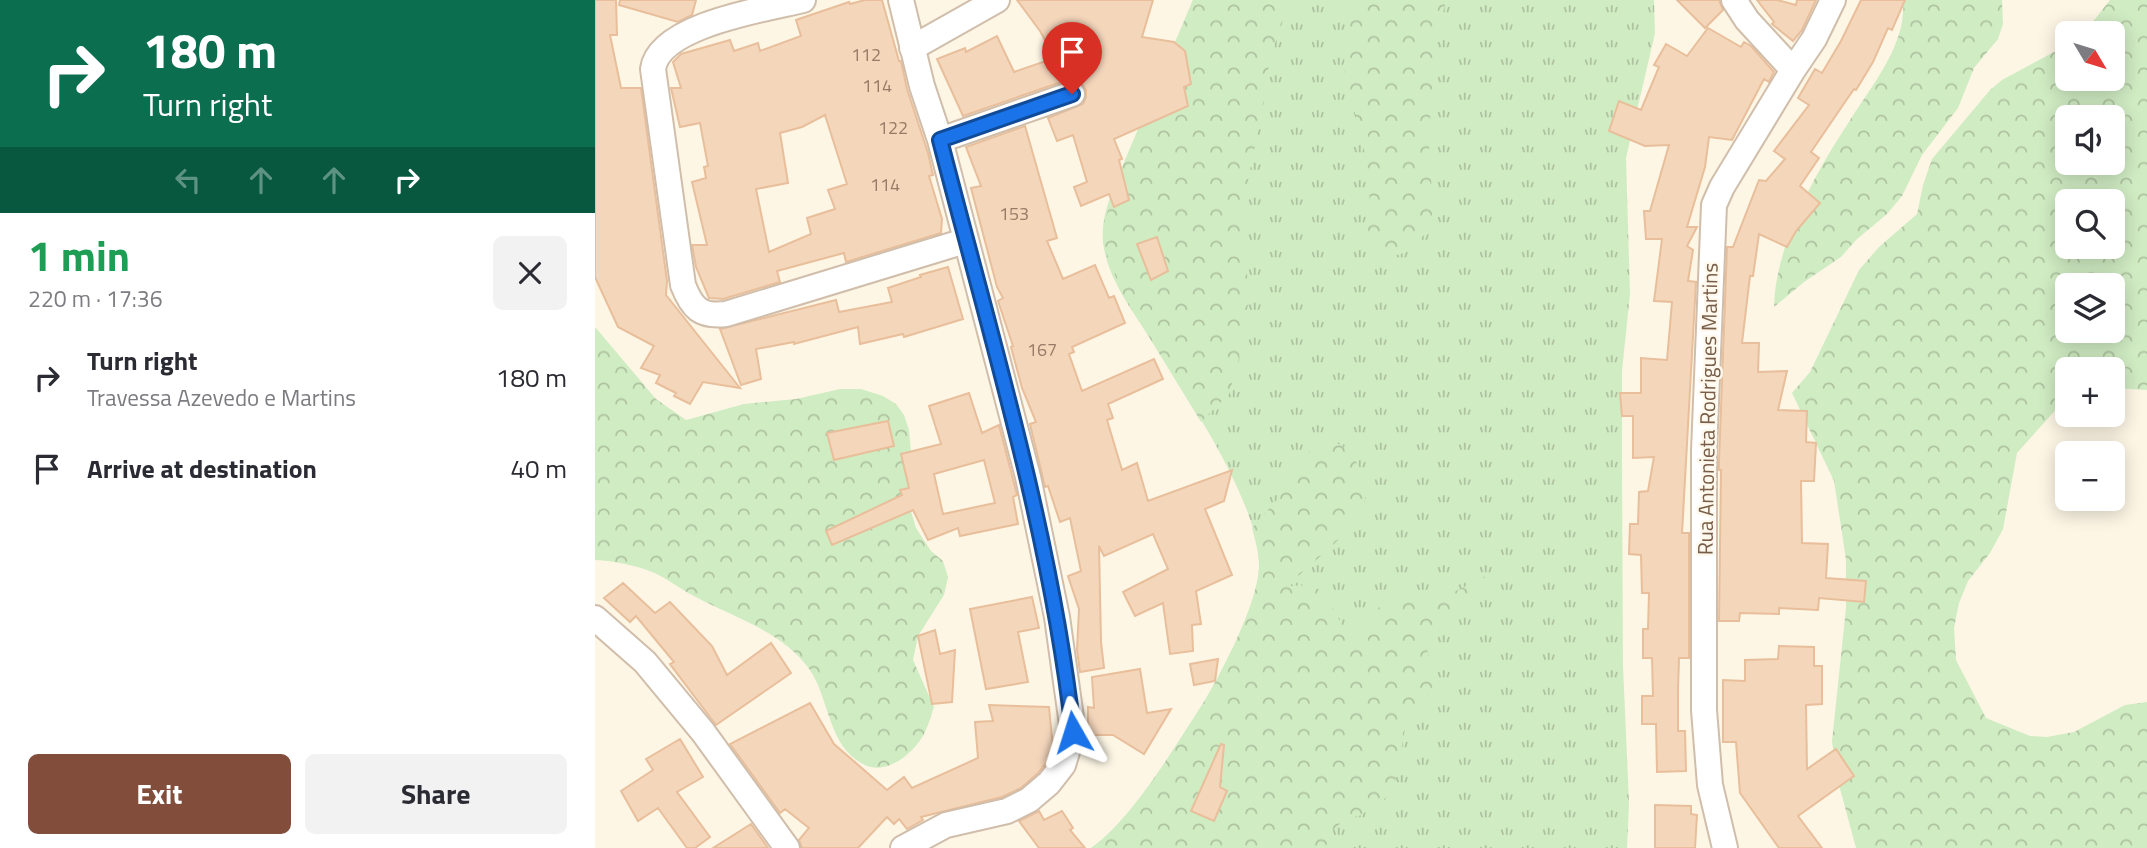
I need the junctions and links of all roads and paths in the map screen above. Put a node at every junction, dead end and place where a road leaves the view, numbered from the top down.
1 (803, 0) edge
2 (901, 0) edge
3 (997, 0) edge
4 (1734, 0) edge
5 (1833, 0) edge
6 (724, 9) edge
7 (912, 48) junction
8 (1793, 70) junction
9 (1072, 94) dead end
10 (940, 140) junction
11 (965, 241) junction
12 (595, 618) edge
13 (787, 848) edge
14 (903, 848) edge
15 (1725, 848) edge

1 - 6 street
2 - 7 street
3 - 7 street
4 - 8 street
5 - 8 street, Rua Antonieta Rodrigues Martins
6 - 11 street
7 - 10 street
8 - 15 street, Rua Antonieta Rodrigues Martins
9 - 10 street
10 - 11 street
11 - 14 street
12 - 13 street

